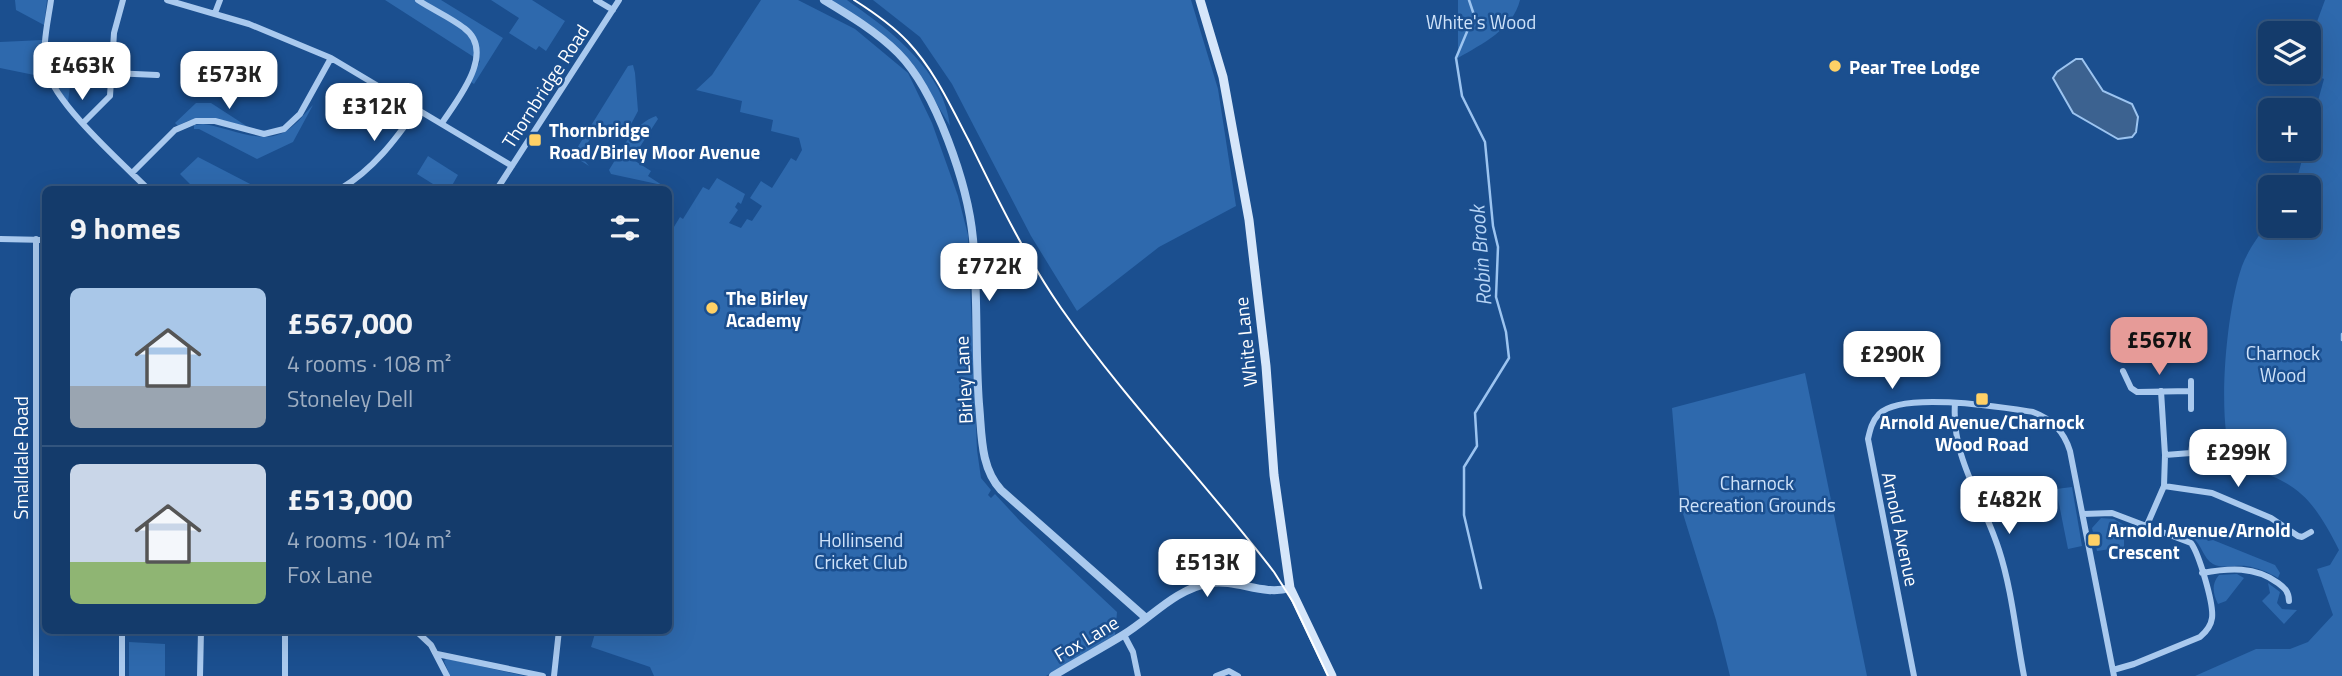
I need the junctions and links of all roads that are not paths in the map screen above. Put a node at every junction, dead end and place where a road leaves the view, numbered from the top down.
1 (51, 0) edge
2 (123, 0) edge
3 (167, 0) edge
4 (220, 0) edge
5 (418, 0) edge
6 (596, 0) edge
7 (619, 0) edge
8 (824, 0) edge
9 (1200, 0) edge
10 (613, 10) junction
11 (215, 13) junction
12 (331, 58) junction
13 (112, 73) junction
14 (157, 75) dead end
15 (417, 108) junction
16 (83, 123) junction
17 (442, 123) junction
18 (512, 166) junction
19 (132, 173) junction
20 (145, 186) edge
21 (344, 186) edge
22 (499, 186) edge
23 (0, 239) edge
24 (36, 239) junction
25 (42, 240) edge
26 (2123, 371) dead end
27 (2191, 381) dead end
28 (2161, 391) junction
29 (2191, 391) junction
30 (1955, 403) junction
31 (2192, 409) dead end
32 (36, 414) junction
33 (42, 414) edge
34 (2193, 439) dead end
35 (2165, 455) junction
36 (2164, 486) junction
37 (36, 511) junction
38 (42, 511) edge
39 (2083, 514) junction
40 (2147, 526) junction
41 (2311, 532) dead end
42 (2202, 573) junction
43 (1290, 588) junction
44 (2290, 601) dead end
45 (1146, 618) junction
46 (122, 634) edge
47 (201, 634) edge
48 (285, 634) edge
49 (419, 634) edge
50 (559, 634) edge
51 (1124, 635) junction
52 (437, 654) junction
53 (2113, 673) edge
54 (36, 676) edge
55 (122, 676) edge
56 (200, 676) edge
57 (285, 676) edge
58 (447, 676) edge
59 (543, 676) edge
60 (554, 676) edge
61 (1053, 676) edge
62 (1139, 676) edge
63 (1216, 676) edge
64 (1238, 676) edge
65 (1332, 676) edge
66 (1914, 676) edge
67 (2024, 676) edge

1 - 16 street
2 - 13 street
3 - 11 street
4 - 11 street
5 - 17 street
6 - 10 street
7 - 10 street, Thornbridge Road
8 - 45 street, Birley Lane
9 - 43 main road, White Lane
10 - 18 street, Thornbridge Road
11 - 12 street
12 - 15 street
12 - 19 street
13 - 14 street
13 - 16 street
15 - 17 street
15 - 21 street
16 - 19 street
17 - 18 street
18 - 22 street, Thornbridge Road
19 - 20 street
23 - 24 street
24 - 25 street
24 - 32 street, Smalldale Road
26 - 28 street
27 - 29 street
28 - 29 street
28 - 35 street
29 - 31 street
30 - 39 street, Arnold Avenue
30 - 66 street, Arnold Avenue
30 - 67 street
32 - 33 street
32 - 37 street, Smalldale Road
34 - 35 street
35 - 36 street
36 - 40 street
36 - 41 street
37 - 38 street
37 - 54 street, Smalldale Road
39 - 40 street
39 - 53 street, Arnold Avenue
40 - 42 street
42 - 44 street
42 - 53 street
43 - 45 street, Fox Lane
43 - 65 main road, White Lane
45 - 51 street, Fox Lane
46 - 55 street
47 - 56 street
48 - 57 street
49 - 52 street
50 - 60 street
51 - 61 street, Fox Lane
51 - 62 street
52 - 58 street
52 - 59 street
63 - 64 street

